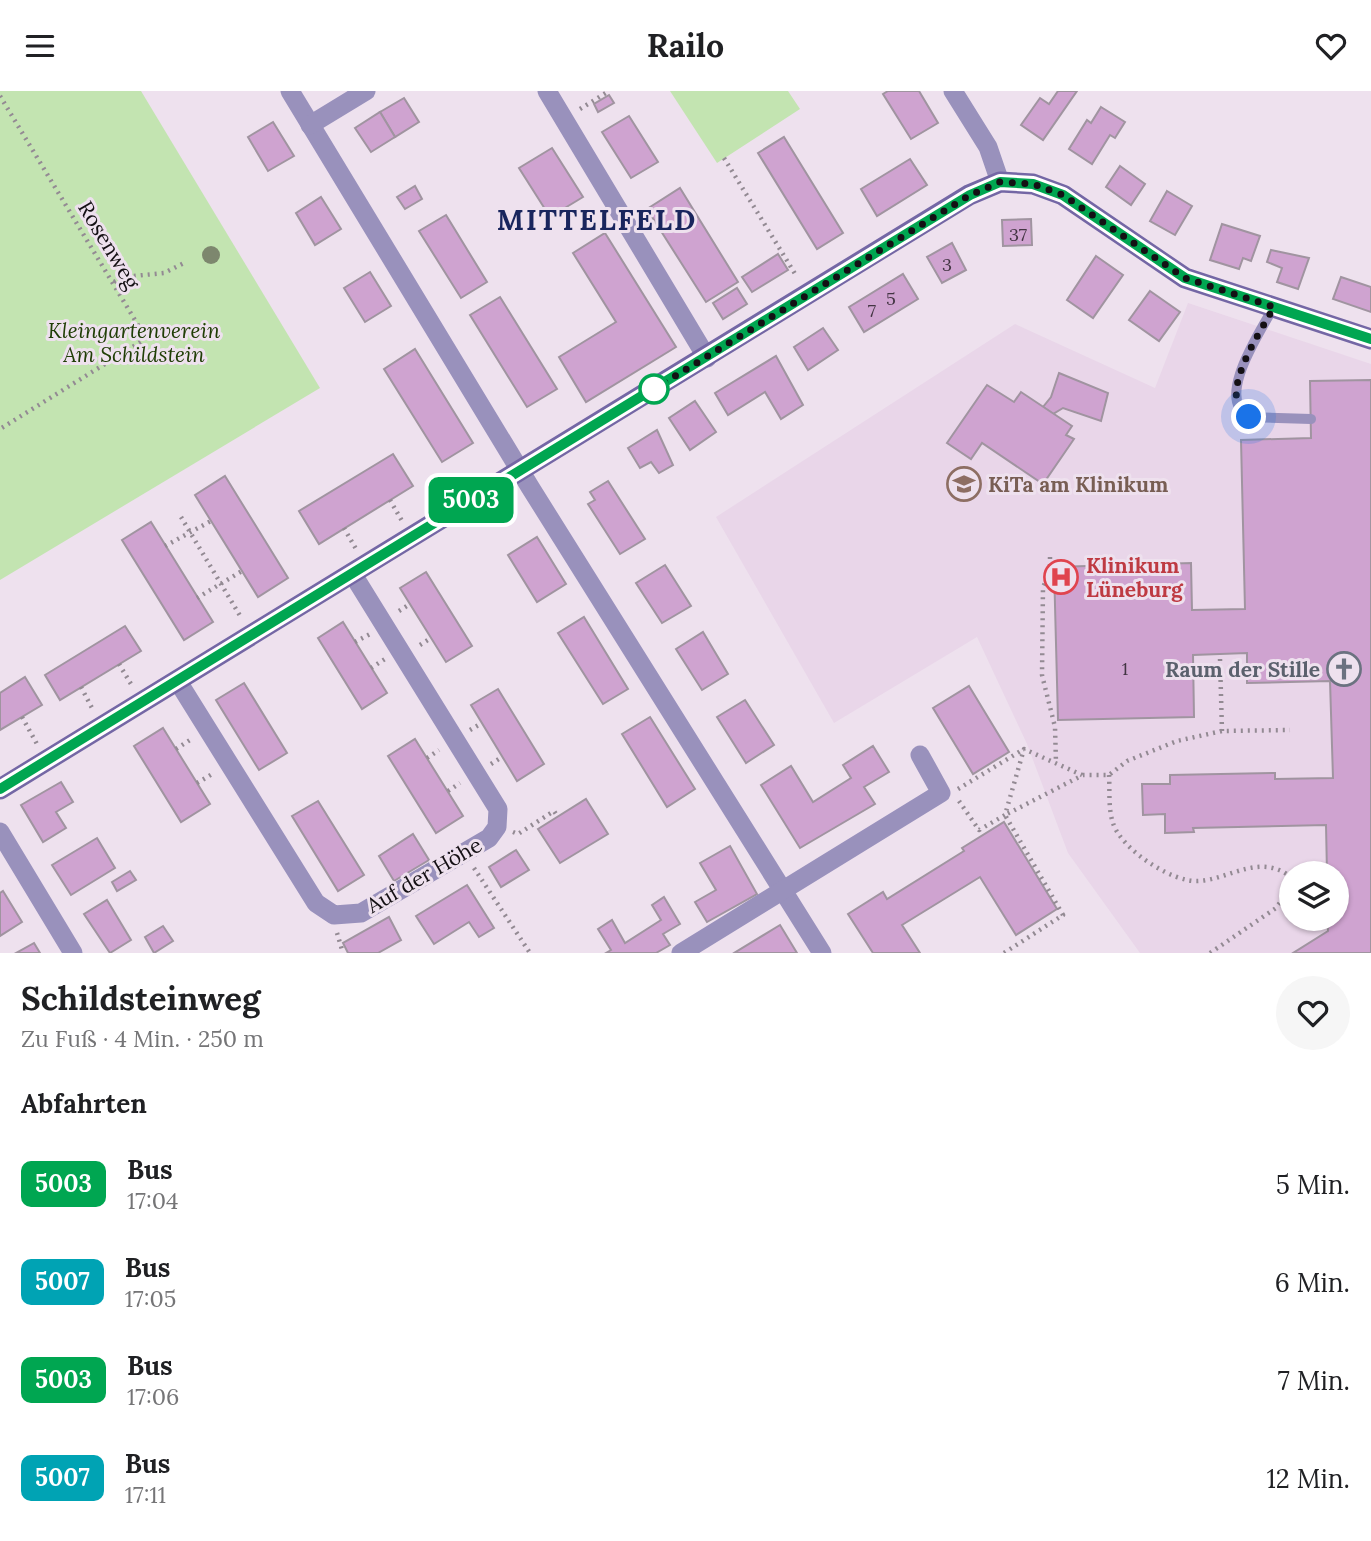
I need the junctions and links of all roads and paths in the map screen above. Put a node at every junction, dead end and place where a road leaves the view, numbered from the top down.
1 (290, 91) edge
2 (366, 91) edge
3 (547, 91) edge
4 (610, 91) edge
5 (953, 91) edge
6 (0, 96) edge
7 (564, 118) junction
8 (310, 125) junction
9 (724, 158) dead end
10 (1000, 182) junction
11 (184, 263) dead end
12 (114, 282) junction
13 (808, 296) junction
14 (1274, 307) junction
15 (1371, 339) edge
16 (707, 358) junction
17 (1311, 418) dead end
18 (0, 429) edge
19 (519, 470) junction
20 (181, 516) dead end
21 (211, 521) dead end
22 (191, 532) junction
23 (166, 546) dead end
24 (1050, 557) dead end
25 (242, 571) dead end
26 (352, 573) junction
27 (221, 583) junction
28 (197, 598) dead end
29 (252, 635) junction
30 (1220, 659) dead end
31 (177, 680) junction
32 (22, 717) dead end
33 (1290, 730) dead end
34 (1222, 731) junction
35 (1024, 749) junction
36 (920, 755) dead end
37 (47, 760) junction
38 (1056, 763) junction
39 (1083, 775) junction
40 (1109, 775) junction
41 (0, 789) edge
42 (1005, 815) junction
43 (558, 817) dead end
44 (497, 827) junction
45 (0, 832) edge
46 (464, 852) junction
47 (1279, 870) edge
48 (780, 890) junction
49 (1279, 904) edge
50 (73, 953) edge
51 (530, 953) edge
52 (681, 953) edge
53 (822, 953) edge
54 (1004, 953) edge
55 (1210, 953) edge

1 - 8 street
2 - 8 street
3 - 7 street
4 - 7 path
5 - 10 street
6 - 12 path, Rosenweg
7 - 16 street
8 - 19 street
9 - 13 path
10 - 13 street
10 - 14 street
11 - 12 path
12 - 18 path, Rosenweg
13 - 16 street
14 - 15 street
14 - 17 lane
16 - 19 street
19 - 26 street
19 - 48 street
20 - 22 path
21 - 22 path
22 - 23 path
22 - 27 path
24 - 38 path
25 - 27 path
26 - 29 street
26 - 44 street, Auf der Höhe
27 - 28 path
27 - 29 path
29 - 31 street
30 - 34 path
31 - 37 street
31 - 46 street, Auf der Höhe
32 - 37 path
33 - 34 path
34 - 40 path
35 - 38 path
35 - 42 path
35 - 42 path
36 - 48 street
37 - 41 street
38 - 39 path
39 - 40 path
39 - 42 path
40 - 47 path
42 - 54 path
43 - 44 path
44 - 46 street, Auf der Höhe
45 - 50 street
46 - 51 path
48 - 52 street
48 - 53 street
49 - 55 path

